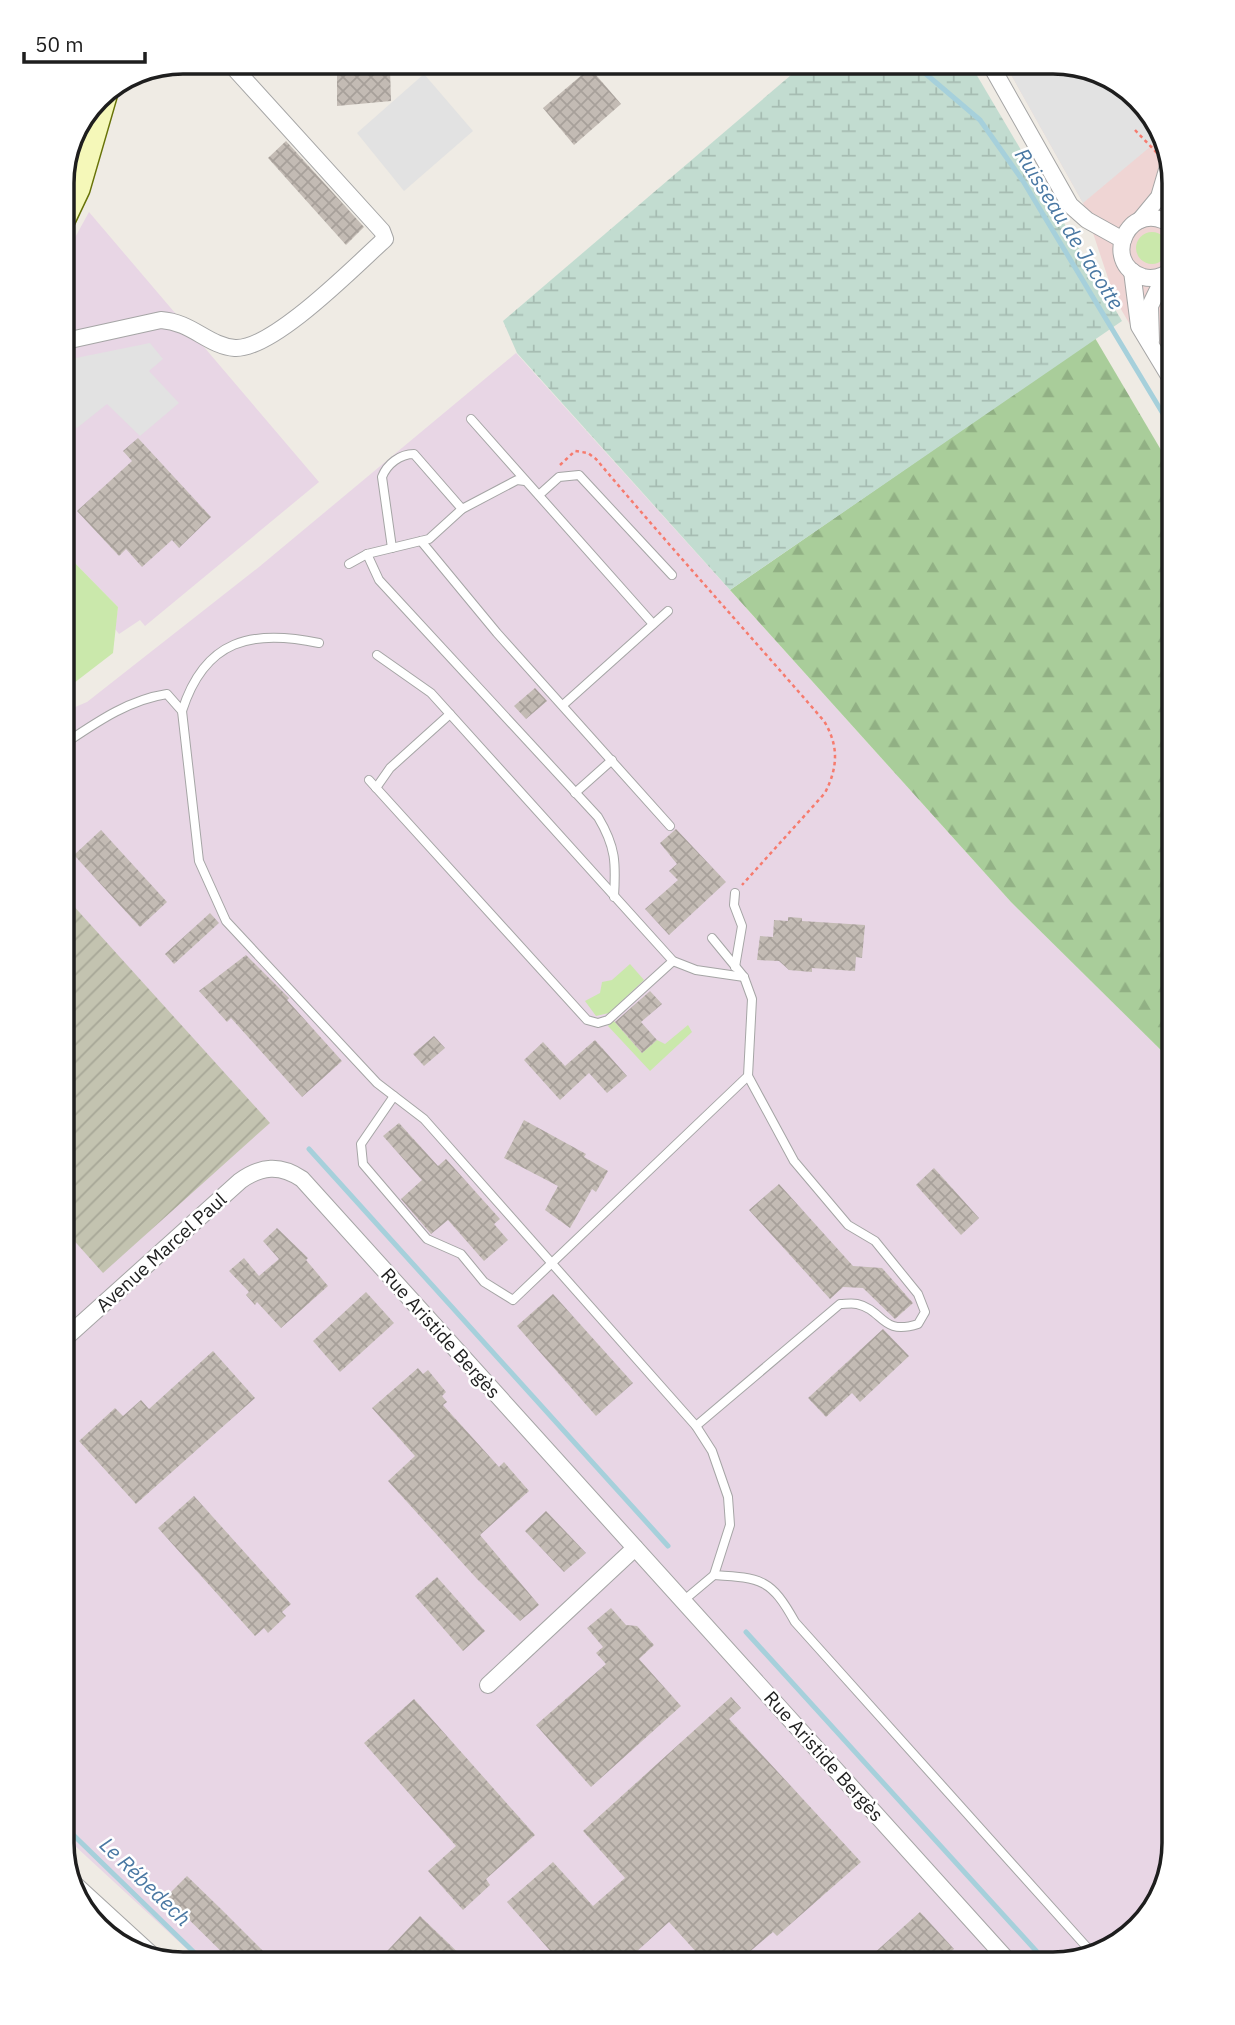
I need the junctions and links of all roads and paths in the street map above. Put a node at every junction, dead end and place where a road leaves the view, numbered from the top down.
1 (240, 74) edge
2 (996, 74) edge
3 (102, 110) edge
4 (1135, 130) dead end
5 (1158, 154) edge
6 (1161, 178) edge
7 (74, 200) edge
8 (1140, 220) junction
9 (1162, 220) edge
10 (1123, 240) junction
11 (1132, 271) junction
12 (1162, 274) edge
13 (1162, 283) edge
14 (74, 339) edge
15 (1155, 353) junction
16 (1162, 364) edge
17 (471, 419) dead end
18 (559, 477) junction
19 (526, 482) junction
20 (539, 495) junction
21 (462, 509) junction
22 (421, 541) junction
23 (392, 548) junction
24 (367, 554) junction
25 (349, 564) dead end
26 (672, 575) dead end
27 (668, 611) dead end
28 (653, 625) junction
29 (319, 643) dead end
30 (377, 655) dead end
31 (563, 705) junction
32 (182, 710) junction
33 (450, 714) junction
34 (74, 737) edge
35 (612, 761) junction
36 (369, 780) dead end
37 (376, 788) junction
38 (575, 793) junction
39 (670, 826) dead end
40 (735, 893) joint
41 (614, 897) junction
42 (712, 938) dead end
43 (673, 961) junction
44 (735, 967) junction
45 (744, 977) junction
46 (748, 1076) junction
47 (394, 1096) junction
48 (265, 1168) joint
49 (551, 1264) junction
50 (74, 1330) edge
51 (696, 1426) junction
52 (635, 1548) junction
53 (715, 1575) junction
54 (683, 1601) junction
55 (488, 1685) dead end
56 (88, 1897) edge
57 (137, 1941) edge
58 (1086, 1946) edge
59 (1000, 1952) edge

1 - 14 street
2 - 10 street
3 - 7 main road
4 - 5 path
6 - 8 street
8 - 9 street
8 - 10 street
10 - 11 street
11 - 12 street
11 - 15 street
13 - 15 street
15 - 16 street
17 - 19 lane
18 - 20 lane
18 - 26 lane
18 - 40 path
19 - 20 lane
19 - 21 lane
20 - 28 lane
21 - 22 lane
21 - 23 lane
22 - 23 lane
22 - 31 lane
23 - 24 lane
24 - 25 lane
24 - 38 lane
27 - 28 lane
28 - 31 lane
29 - 32 lane
30 - 33 lane
31 - 35 lane
32 - 34 lane
32 - 47 lane
33 - 37 lane
33 - 41 lane
35 - 38 lane
35 - 39 lane
36 - 37 lane
37 - 43 lane
38 - 41 lane
40 - 44 lane
41 - 43 lane
42 - 44 lane
43 - 45 lane
44 - 45 lane
45 - 46 lane
46 - 49 lane
46 - 51 lane
47 - 49 lane
47 - 49 lane
48 - 50 street, Avenue Marcel Paul
48 - 52 street, Rue Aristide Bergès
49 - 51 lane
51 - 53 lane
52 - 54 street, Rue Aristide Bergès
52 - 55 street
53 - 54 lane
53 - 58 lane
54 - 59 street, Rue Aristide Bergès
56 - 57 street

